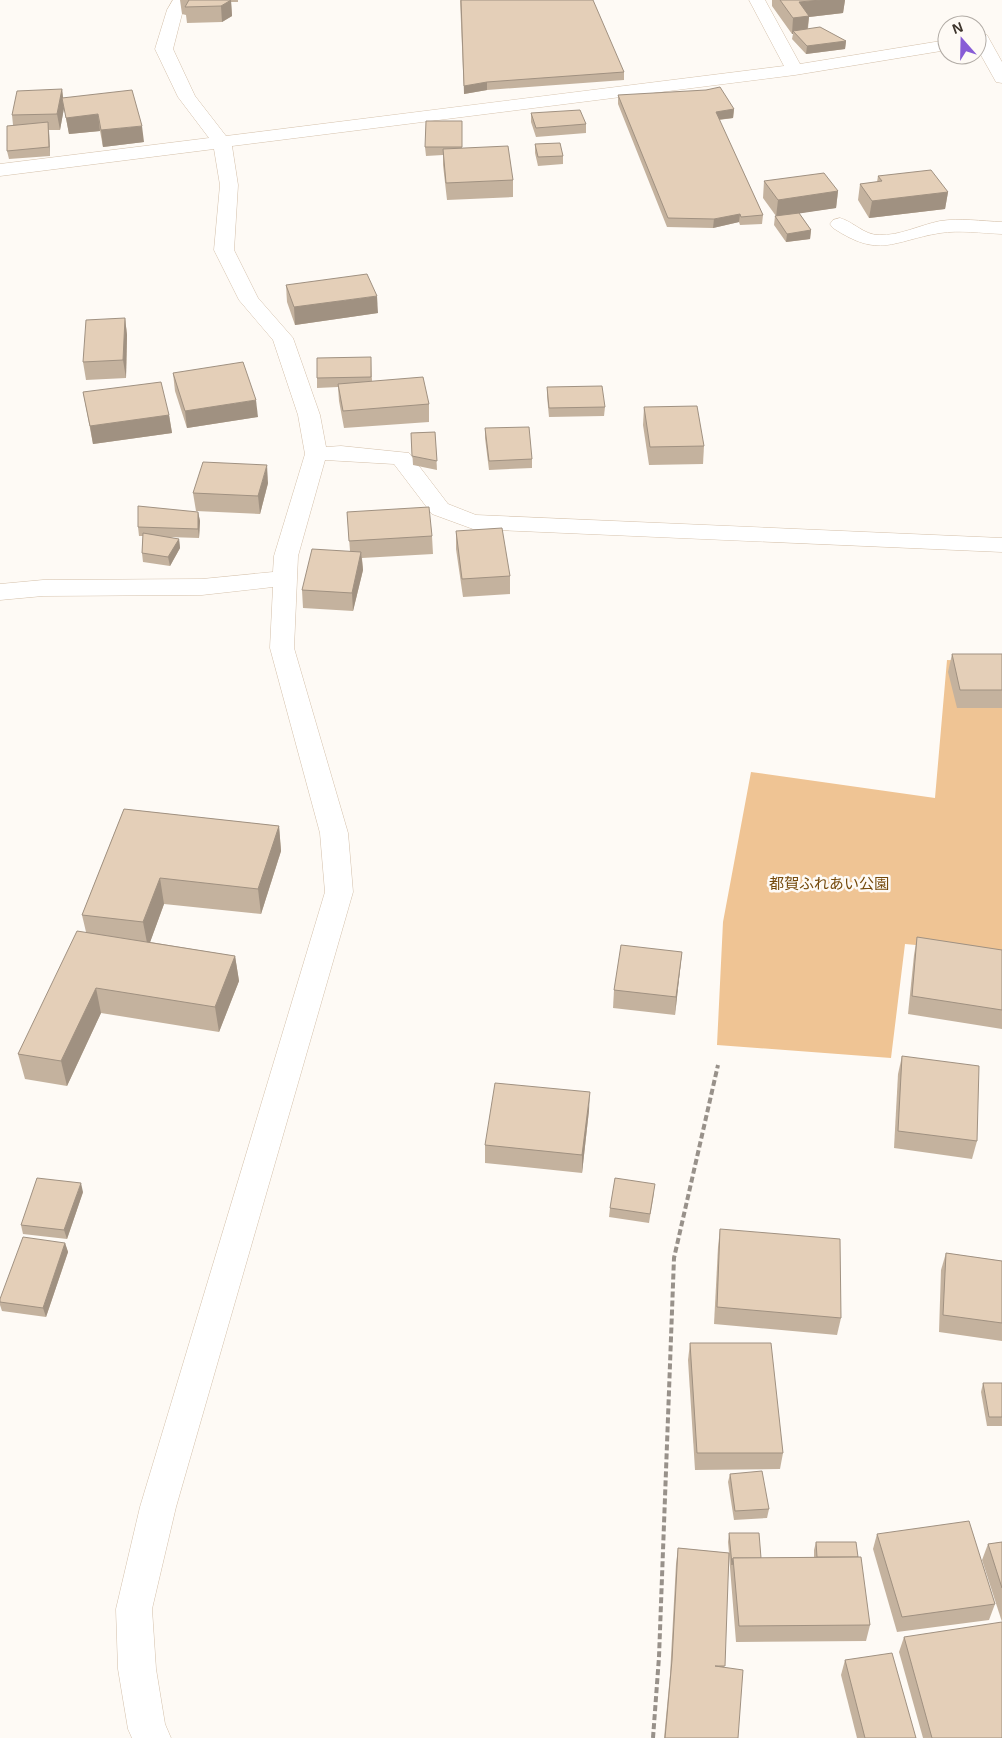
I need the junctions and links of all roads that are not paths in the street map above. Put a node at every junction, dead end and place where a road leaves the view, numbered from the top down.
1 (181, 0) edge
2 (757, 0) edge
3 (987, 45) edge
4 (937, 47) edge
5 (795, 70) junction
6 (1002, 78) edge
7 (222, 143) junction
8 (0, 170) edge
9 (840, 224) dead end
10 (1002, 228) edge
11 (316, 454) junction
12 (1002, 545) edge
13 (283, 578) junction
14 (0, 592) edge
15 (152, 1738) edge

1 - 7 street
2 - 5 street
3 - 6 street
4 - 5 street
5 - 7 street
7 - 8 street
7 - 11 street
9 - 10 street
11 - 12 street
11 - 13 street
13 - 14 street
13 - 15 street

